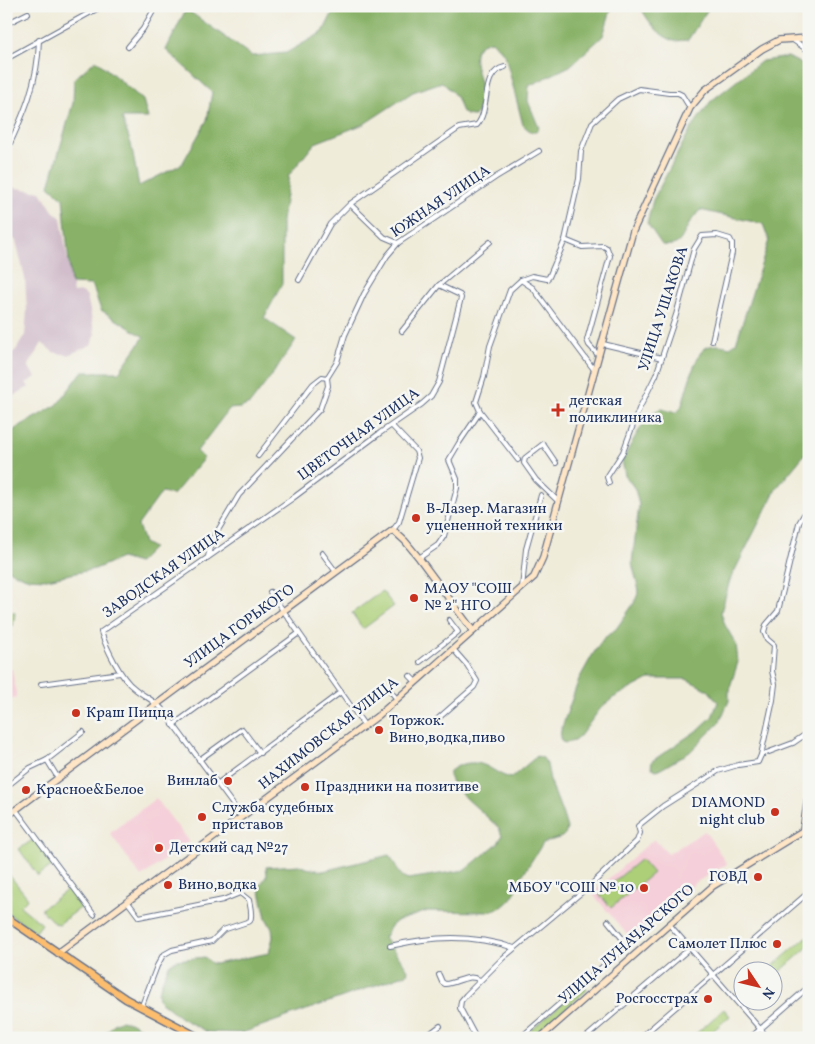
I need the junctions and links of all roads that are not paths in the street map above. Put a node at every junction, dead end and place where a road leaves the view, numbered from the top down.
1 (102, 6) edge
2 (156, 6) edge
3 (28, 13) dead end
4 (6, 24) edge
5 (791, 38) junction
6 (809, 38) edge
7 (38, 40) junction
8 (128, 47) dead end
9 (809, 51) edge
10 (7, 57) edge
11 (505, 67) dead end
12 (690, 108) junction
13 (539, 151) dead end
14 (6, 152) edge
15 (350, 204) junction
16 (565, 240) junction
17 (490, 242) dead end
18 (398, 243) junction
19 (299, 280) dead end
20 (521, 280) junction
21 (439, 285) junction
22 (402, 331) dead end
23 (712, 341) dead end
24 (603, 344) junction
25 (600, 356) junction
26 (662, 358) junction
27 (595, 371) junction
28 (327, 378) junction
29 (480, 411) junction
30 (392, 426) junction
31 (258, 456) dead end
32 (518, 460) dead end
33 (556, 462) dead end
34 (609, 483) dead end
35 (541, 495) dead end
36 (293, 498) joint
37 (559, 502) junction
38 (809, 506) edge
39 (393, 530) junction
40 (322, 553) dead end
41 (208, 557) junction
42 (419, 558) junction
43 (336, 572) junction
44 (522, 588) junction
45 (270, 592) dead end
46 (284, 611) junction
47 (449, 620) dead end
48 (473, 631) junction
49 (299, 633) junction
50 (453, 649) junction
51 (420, 662) dead end
52 (120, 673) junction
53 (410, 676) dead end
54 (416, 682) junction
55 (41, 684) dead end
56 (341, 692) junction
57 (391, 692) dead end
58 (397, 698) junction
59 (157, 704) junction
60 (433, 723) dead end
61 (173, 725) junction
62 (365, 726) junction
63 (84, 732) dead end
64 (809, 732) edge
65 (260, 753) junction
66 (761, 755) junction
67 (47, 760) junction
68 (199, 760) junction
69 (58, 778) junction
70 (217, 784) junction
71 (6, 787) edge
72 (809, 791) edge
73 (16, 810) junction
74 (6, 817) edge
75 (242, 817) junction
76 (806, 829) edge
77 (809, 837) edge
78 (809, 892) edge
79 (128, 901) junction
80 (94, 915) dead end
81 (6, 917) edge
82 (608, 921) dead end
83 (669, 924) junction
84 (390, 946) dead end
85 (514, 948) junction
86 (689, 948) junction
87 (58, 953) junction
88 (439, 975) dead end
89 (713, 975) junction
90 (480, 980) junction
91 (805, 990) dead end
92 (140, 1008) junction
93 (440, 1026) dead end
94 (761, 1029) junction
95 (200, 1038) edge
96 (424, 1038) edge
97 (476, 1038) edge
98 (520, 1038) edge
99 (540, 1038) edge
100 (584, 1038) edge
101 (640, 1038) edge
102 (750, 1038) edge
103 (768, 1038) edge

1 - 7 street
2 - 8 street
3 - 4 street
5 - 6 main road, НАХИМОВСКАЯ УЛИЦА
5 - 9 street
5 - 12 main road, НАХИМОВСКАЯ УЛИЦА
7 - 10 street
7 - 14 street
11 - 15 street
12 - 16 street
12 - 24 main road, НАХИМОВСКАЯ УЛИЦА
13 - 18 street, ЮЖНАЯ УЛИЦА
15 - 18 street
15 - 19 street
16 - 20 street
16 - 25 street
17 - 21 street
18 - 28 street, ЮЖНАЯ УЛИЦА
20 - 27 street
20 - 29 street
21 - 22 street
21 - 30 street, ЦВЕТОЧНАЯ УЛИЦА
23 - 26 street, УЛИЦА УШАКОВА
24 - 25 main road, НАХИМОВСКАЯ УЛИЦА
24 - 26 street
25 - 27 main road, НАХИМОВСКАЯ УЛИЦА
26 - 34 street, УЛИЦА УШАКОВА
27 - 37 main road, НАХИМОВСКАЯ УЛИЦА
28 - 31 street
28 - 41 street, ЮЖНАЯ УЛИЦА
29 - 32 street
29 - 42 street
30 - 36 street, ЦВЕТОЧНАЯ УЛИЦА
30 - 39 street, УЛИЦА ГОРЬКОГО
33 - 37 street
35 - 44 street
36 - 41 street, ЗАВОДСКАЯ УЛИЦА
37 - 44 main road, НАХИМОВСКАЯ УЛИЦА
38 - 66 street
39 - 42 main road
39 - 43 main road, УЛИЦА ГОРЬКОГО
40 - 43 street
41 - 52 street, ЗАВОДСКАЯ УЛИЦА
42 - 48 main road
43 - 46 main road, УЛИЦА ГОРЬКОГО
44 - 48 main road, НАХИМОВСКАЯ УЛИЦА
45 - 46 street
46 - 49 street
46 - 59 main road, УЛИЦА ГОРЬКОГО
47 - 51 street
48 - 50 main road, НАХИМОВСКАЯ УЛИЦА
49 - 56 street
49 - 61 street
50 - 54 main road, НАХИМОВСКАЯ УЛИЦА
50 - 60 street
52 - 55 street
52 - 59 street, ЗАВОДСКАЯ УЛИЦА
53 - 54 street
54 - 58 main road, НАХИМОВСКАЯ УЛИЦА
56 - 62 street
56 - 65 street
57 - 58 street
58 - 62 main road, НАХИМОВСКАЯ УЛИЦА
59 - 61 street
59 - 69 main road, УЛИЦА ГОРЬКОГО
61 - 68 street
62 - 75 main road, НАХИМОВСКАЯ УЛИЦА
63 - 67 street
64 - 66 street
65 - 68 street
65 - 70 street
66 - 85 street
67 - 69 street
67 - 71 street
68 - 70 street
69 - 73 main road, УЛИЦА ГОРЬКОГО
70 - 75 street
72 - 76 main road
73 - 74 main road, УЛИЦА ГОРЬКОГО
73 - 80 street
75 - 79 main road, НАХИМОВСКАЯ УЛИЦА
76 - 77 main road
76 - 83 main road, УЛИЦА ЛУНАЧАРСКОГО
78 - 89 street
79 - 87 main road, НАХИМОВСКАЯ УЛИЦА
79 - 92 street
81 - 87 main road
82 - 98 street
83 - 86 street
83 - 99 main road, УЛИЦА ЛУНАЧАРСКОГО
84 - 85 street
85 - 90 street
86 - 89 street
86 - 100 street
87 - 92 main road
88 - 90 street
89 - 94 street
89 - 101 street
90 - 97 street
91 - 94 street
92 - 95 main road
93 - 96 street
94 - 102 street
94 - 103 street

